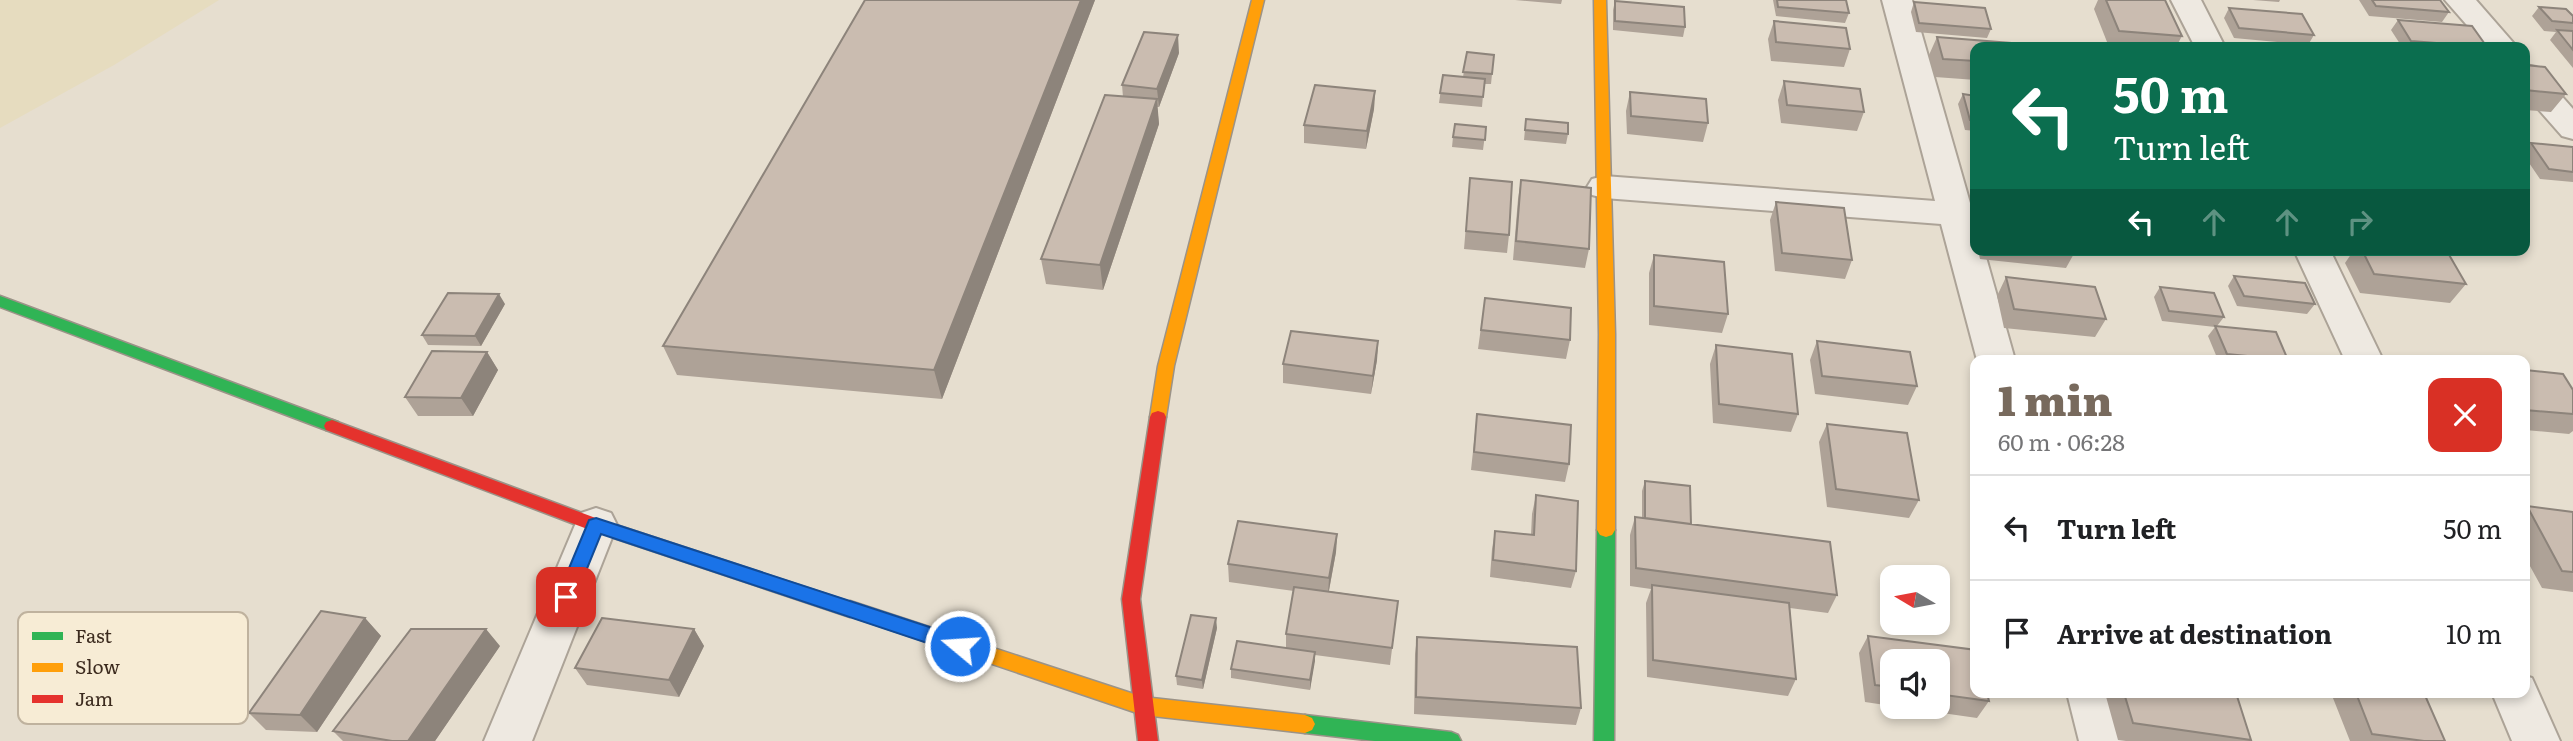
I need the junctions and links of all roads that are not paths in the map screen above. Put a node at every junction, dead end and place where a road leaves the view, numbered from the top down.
1 (1258, 0) edge
2 (1600, 0) edge
3 (1897, 0) edge
4 (2186, 0) edge
5 (2460, 0) edge
6 (2207, 42) edge
7 (2498, 42) edge
8 (2530, 80) edge
9 (2573, 129) edge
10 (1604, 187) junction
11 (1965, 214) edge
12 (1970, 238) edge
13 (1974, 256) edge
14 (2315, 256) edge
15 (0, 301) edge
16 (1995, 355) edge
17 (2362, 355) edge
18 (596, 525) junction
19 (2091, 698) edge
20 (2517, 698) edge
21 (1143, 706) junction
22 (508, 741) edge
23 (1148, 741) edge
24 (1451, 741) edge
25 (1604, 741) edge
26 (2103, 741) edge
27 (2536, 741) edge

1 - 21 street
2 - 10 street
3 - 11 street
4 - 6 street
5 - 7 street
8 - 9 street
10 - 11 street
10 - 25 street
11 - 12 street
13 - 16 street
14 - 17 street
15 - 18 street
18 - 21 street
18 - 22 street
19 - 26 street
20 - 27 street
21 - 23 street
21 - 24 street

